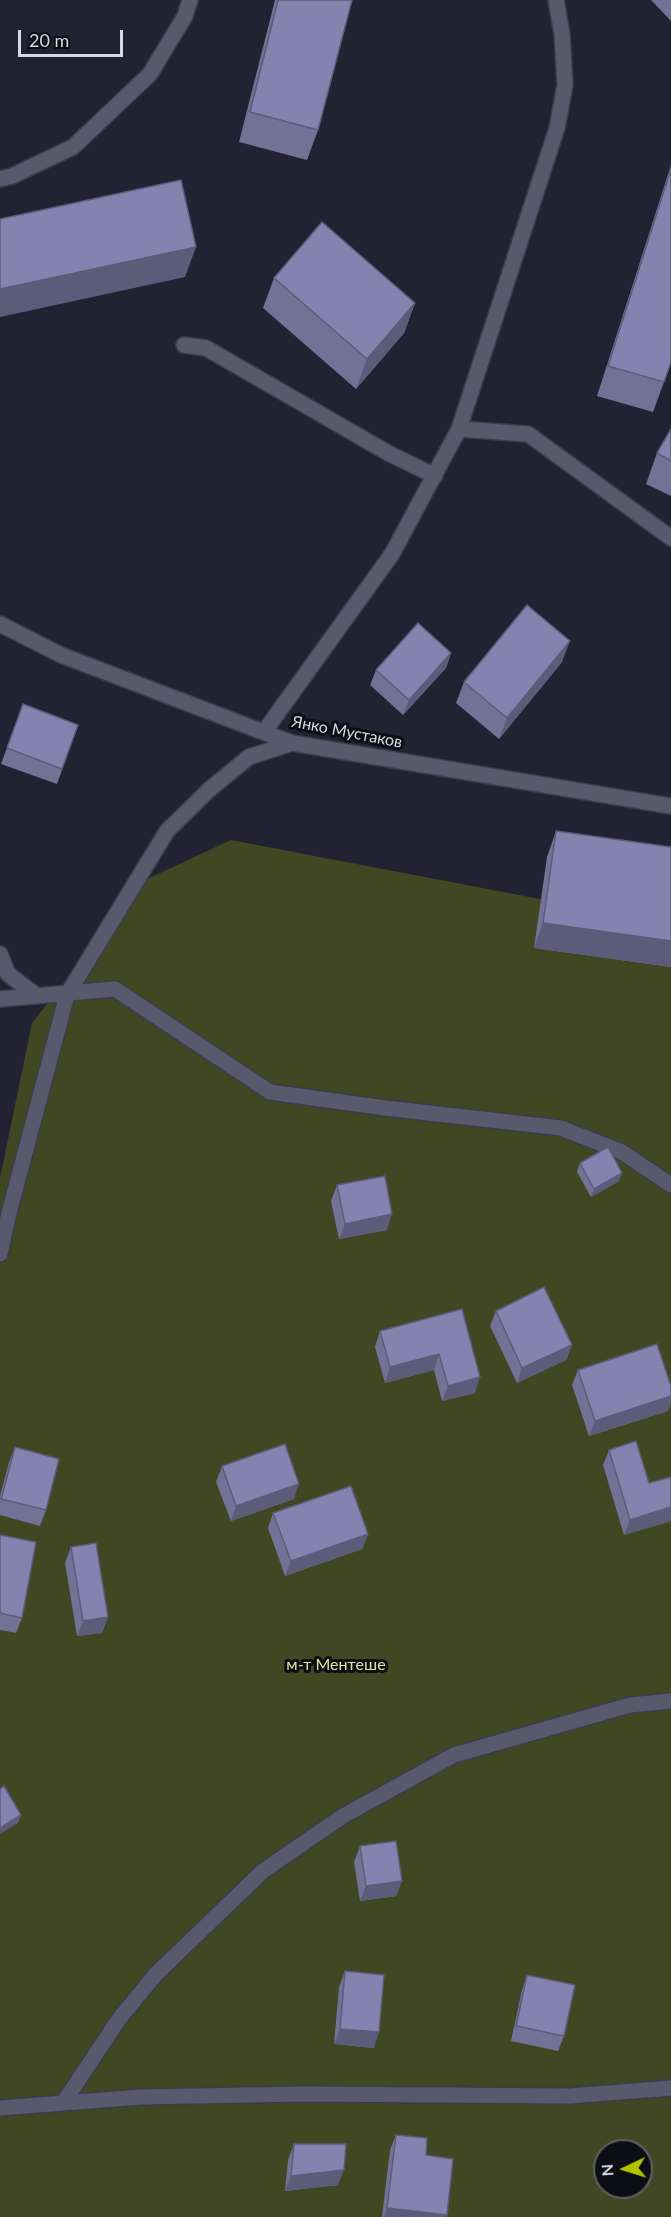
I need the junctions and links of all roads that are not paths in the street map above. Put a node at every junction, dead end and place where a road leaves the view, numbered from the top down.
1 (190, 0) edge
2 (556, 0) edge
3 (0, 179) edge
4 (184, 345) dead end
5 (459, 429) junction
6 (435, 476) junction
7 (671, 538) edge
8 (0, 624) edge
9 (264, 732) junction
10 (292, 743) junction
11 (671, 806) edge
12 (0, 954) edge
13 (67, 995) junction
14 (37, 996) junction
15 (0, 999) edge
16 (671, 1185) edge
17 (0, 1254) edge
18 (671, 1701) edge
19 (671, 2088) edge
20 (64, 2102) junction
21 (0, 2109) edge

1 - 3 street
2 - 5 street
4 - 6 street
5 - 6 street
5 - 7 street
6 - 9 street
8 - 9 street, Янко Мустаков
9 - 10 street, Янко Мустаков
10 - 11 street, Янко Мустаков
10 - 13 street
12 - 14 street
13 - 14 street
13 - 16 street
13 - 17 street
14 - 15 street
18 - 20 street
19 - 20 street
20 - 21 street

